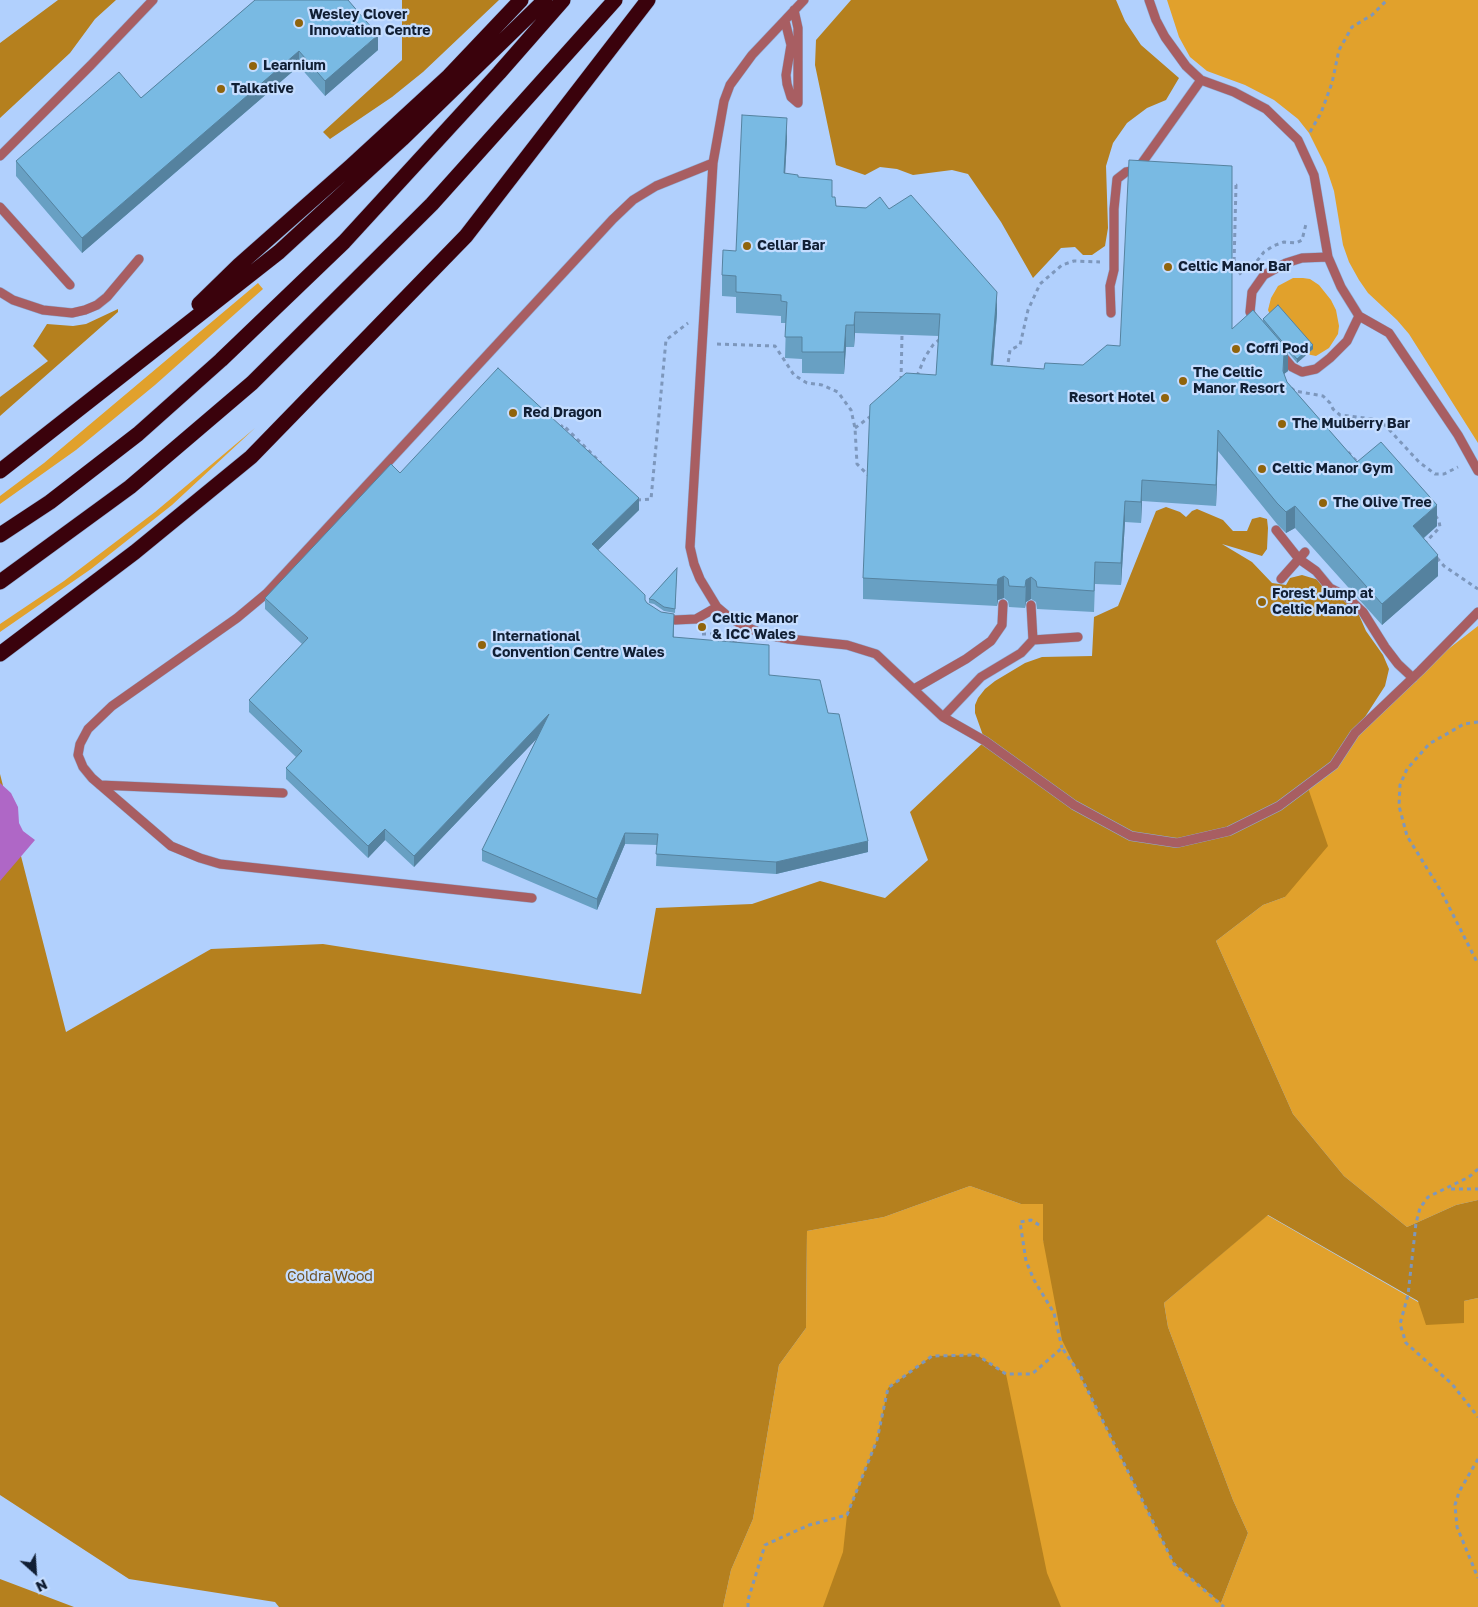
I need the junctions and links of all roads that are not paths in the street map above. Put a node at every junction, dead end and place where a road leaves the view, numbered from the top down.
1 (153, 0) edge
2 (521, 0) edge
3 (545, 0) edge
4 (562, 0) edge
5 (615, 0) edge
6 (648, 0) edge
7 (804, 0) edge
8 (1149, 0) edge
9 (794, 10) junction
10 (785, 21) junction
11 (1201, 80) junction
12 (0, 156) edge
13 (713, 163) junction
14 (0, 206) edge
15 (1328, 257) junction
16 (139, 260) dead end
17 (70, 286) dead end
18 (0, 292) edge
19 (1111, 313) dead end
20 (1359, 316) junction
21 (1258, 327) edge
22 (1274, 346) edge
23 (143, 360) junction
24 (1476, 464) edge
25 (0, 471) edge
26 (1276, 530) edge
27 (0, 535) edge
28 (1302, 556) junction
29 (1281, 579) dead end
30 (0, 582) edge
31 (1003, 604) edge
32 (1031, 605) edge
33 (717, 607) junction
34 (1478, 612) edge
35 (656, 613) edge
36 (1078, 637) dead end
37 (1033, 640) junction
38 (3, 650) edge
39 (1413, 678) junction
40 (914, 689) junction
41 (943, 717) junction
42 (100, 785) junction
43 (283, 793) dead end
44 (532, 898) dead end

1 - 12 lane
2 - 23 highway
3 - 23 highway
4 - 27 highway
5 - 30 highway
6 - 38 highway
7 - 9 lane
8 - 11 lane
9 - 10 lane
9 - 10 lane
10 - 13 lane
11 - 15 lane
11 - 19 lane
13 - 33 lane
13 - 42 lane
14 - 17 lane
15 - 20 lane
15 - 21 lane
16 - 18 lane
20 - 22 lane
20 - 24 lane
23 - 25 highway
26 - 28 lane
28 - 29 lane
28 - 39 lane
31 - 40 lane
32 - 37 lane
33 - 35 lane
33 - 40 lane
34 - 39 lane
36 - 37 lane
37 - 41 lane
39 - 41 lane
40 - 41 lane
42 - 43 lane
42 - 44 lane

